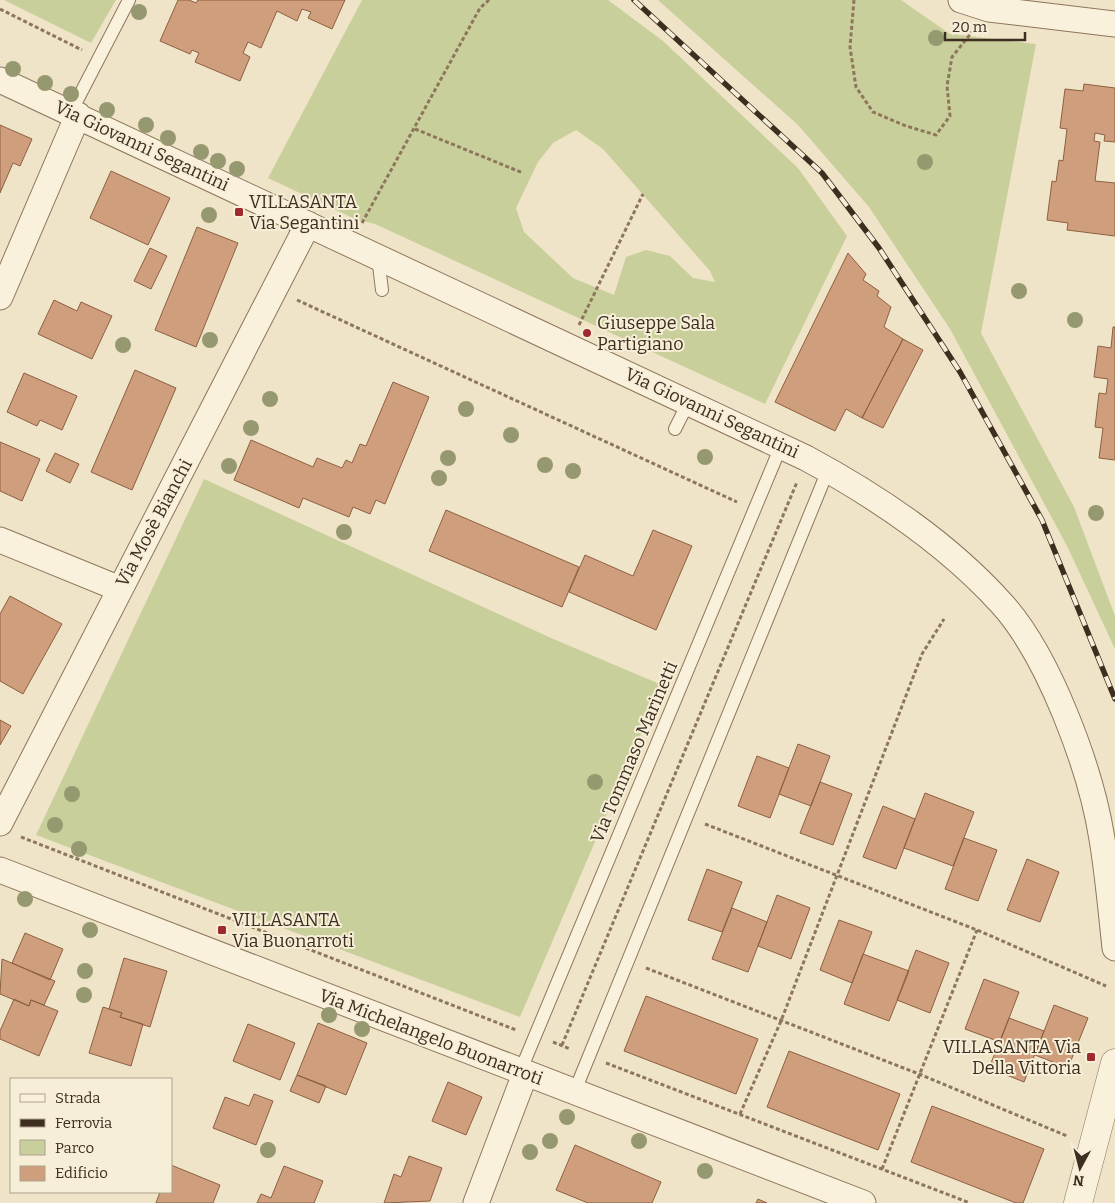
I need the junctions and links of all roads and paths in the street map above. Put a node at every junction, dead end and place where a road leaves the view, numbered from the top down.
1 (129, 0) edge
2 (489, 0) edge
3 (854, 0) edge
4 (961, 0) edge
5 (0, 9) edge
6 (989, 9) junction
7 (1115, 24) edge
8 (98, 58) junction
9 (0, 80) edge
10 (74, 114) junction
11 (415, 129) junction
12 (523, 173) dead end
13 (643, 194) dead end
14 (308, 224) junction
15 (350, 244) junction
16 (378, 257) junction
17 (276, 290) junction
18 (382, 290) dead end
19 (0, 297) edge
20 (569, 346) junction
21 (689, 401) junction
22 (675, 428) dead end
23 (781, 446) junction
24 (806, 458) junction
25 (828, 470) junction
26 (754, 509) junction
27 (780, 523) junction
28 (0, 540) edge
29 (120, 589) junction
30 (944, 619) dead end
31 (661, 806) junction
32 (687, 817) junction
33 (9, 829) edge
34 (1102, 838) junction
35 (1115, 862) edge
36 (0, 870) edge
37 (836, 875) junction
38 (977, 930) junction
39 (1115, 948) edge
40 (601, 949) junction
41 (628, 961) junction
42 (1106, 986) dead end
43 (781, 1021) junction
44 (534, 1037) junction
45 (562, 1045) junction
46 (589, 1056) junction
47 (1115, 1063) edge
48 (523, 1073) junction
49 (918, 1074) junction
50 (574, 1093) junction
51 (740, 1114) junction
52 (1075, 1139) dead end
53 (882, 1169) junction
54 (854, 1201) edge
55 (476, 1203) edge
56 (970, 1203) edge
57 (1078, 1203) edge

1 - 8 lane
2 - 11 path
3 - 6 path
4 - 6 street
5 - 8 path
6 - 7 street
8 - 10 lane
9 - 10 street, Via Giovanni Segantini
10 - 14 street, Via Giovanni Segantini
10 - 19 street
11 - 12 path
11 - 15 path
13 - 20 path
14 - 15 street, Via Giovanni Segantini
14 - 17 street, Via Mosè Bianchi
15 - 16 street, Via Giovanni Segantini
16 - 18 lane
16 - 20 street, Via Giovanni Segantini
17 - 26 path
17 - 29 street, Via Mosè Bianchi
20 - 21 street, Via Giovanni Segantini
21 - 22 lane
21 - 23 street, Via Giovanni Segantini
23 - 24 street, Via Giovanni Segantini
23 - 26 lane, Via Tommaso Marinetti
24 - 25 street, Via Giovanni Segantini
24 - 27 path
25 - 32 lane
25 - 34 street, Via Giovanni Segantini
26 - 27 path
26 - 44 lane, Via Tommaso Marinetti
27 - 31 path
28 - 29 street
29 - 33 street, Via Mosè Bianchi
30 - 37 path
31 - 32 path
31 - 40 path
32 - 37 path
32 - 41 lane
33 - 44 path
34 - 35 street, Via Giovanni Segantini
34 - 39 street, Via Giovanni Segantini
36 - 48 street, Via Michelangelo Buonarroti
37 - 38 path
37 - 43 path
38 - 42 path
38 - 49 path
40 - 41 path
40 - 45 path
41 - 43 path
41 - 46 lane
43 - 49 path
43 - 51 path
44 - 45 path
44 - 48 lane, Via Tommaso Marinetti
45 - 46 path
46 - 50 lane
46 - 51 path
47 - 57 street
48 - 50 street, Via Michelangelo Buonarroti
48 - 55 street
49 - 52 path
49 - 53 path
50 - 54 street, Via Michelangelo Buonarroti
51 - 53 path
53 - 56 path

